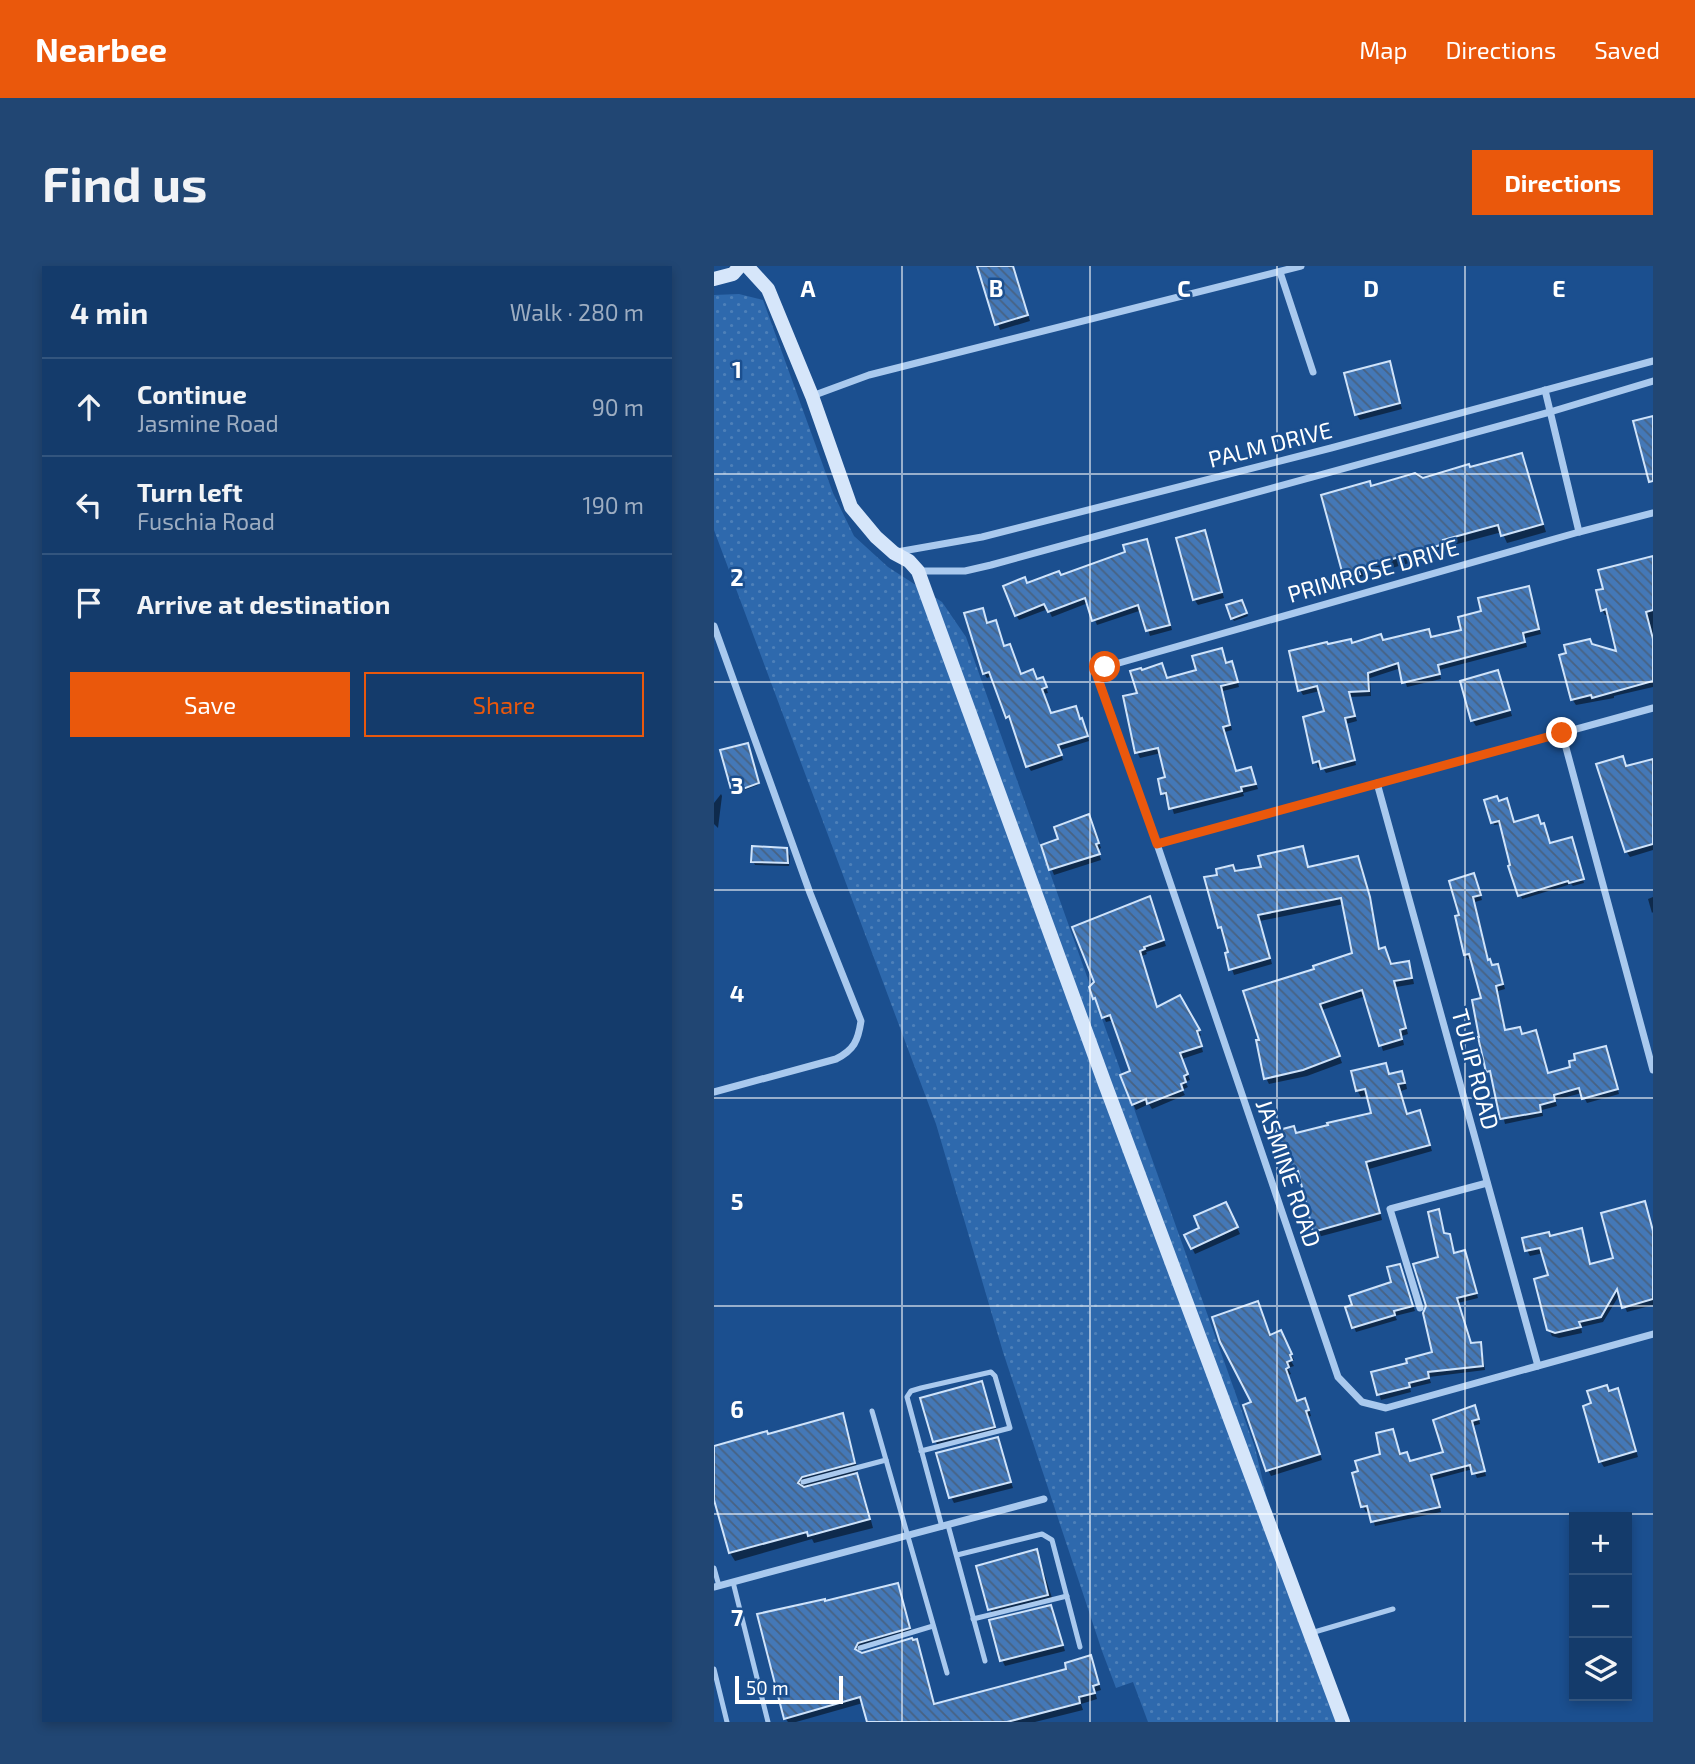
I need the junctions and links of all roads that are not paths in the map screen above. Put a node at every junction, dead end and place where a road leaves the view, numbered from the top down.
1 (740, 266) edge
2 (747, 266) edge
3 (1301, 266) edge
4 (1280, 272) junction
5 (714, 279) edge
6 (1653, 361) edge
7 (1312, 372) dead end
8 (1653, 381) edge
9 (1545, 390) junction
10 (812, 396) junction
11 (1550, 412) junction
12 (1653, 513) edge
13 (1579, 531) junction
14 (894, 553) junction
15 (918, 571) junction
16 (714, 626) edge
17 (1105, 667) joint
18 (1653, 708) edge
19 (1562, 733) junction
20 (1377, 783) junction
21 (1157, 844) junction
22 (1653, 1070) edge
23 (714, 1092) edge
24 (1487, 1182) junction
25 (1420, 1308) dead end
26 (1653, 1334) edge
27 (1538, 1366) junction
28 (872, 1410) dead end
29 (921, 1451) junction
30 (886, 1460) junction
31 (803, 1482) dead end
32 (1044, 1499) dead end
33 (945, 1526) junction
34 (907, 1536) junction
35 (957, 1555) junction
36 (714, 1567) edge
37 (733, 1582) junction
38 (716, 1587) edge
39 (1067, 1595) junction
40 (1393, 1609) dead end
41 (974, 1619) junction
42 (933, 1626) junction
43 (1311, 1633) junction
44 (1080, 1647) dead end
45 (860, 1648) dead end
46 (985, 1661) dead end
47 (714, 1669) edge
48 (947, 1673) dead end
49 (716, 1684) edge
50 (727, 1722) edge
51 (768, 1722) edge
52 (1343, 1722) edge

1 - 5 street
2 - 10 street
3 - 4 street
4 - 7 street
4 - 10 street
6 - 9 street, PALM DRIVE
8 - 11 street, PALM DRIVE
9 - 11 street
9 - 14 street, PALM DRIVE
10 - 14 street
11 - 13 street
11 - 15 street, PALM DRIVE
12 - 13 street, PRIMROSE DRIVE
13 - 17 street, PRIMROSE DRIVE
14 - 15 street
15 - 43 street
16 - 23 street
17 - 21 street, JASMINE ROAD
18 - 19 street
19 - 20 street
19 - 22 street
20 - 21 street
20 - 24 street, TULIP ROAD
21 - 27 street, JASMINE ROAD
24 - 25 street
24 - 27 street, TULIP ROAD
26 - 27 street, JASMINE ROAD
28 - 30 lane
29 - 29 lane
29 - 33 lane
30 - 31 lane
30 - 34 lane
32 - 33 street
33 - 34 street
33 - 35 lane
34 - 37 street
34 - 42 lane
35 - 39 lane
35 - 41 lane
36 - 38 lane
37 - 38 street
37 - 51 lane
39 - 41 lane
39 - 44 lane
40 - 43 lane
41 - 46 lane
42 - 45 lane
42 - 48 lane
43 - 52 street
47 - 49 lane
49 - 50 lane

